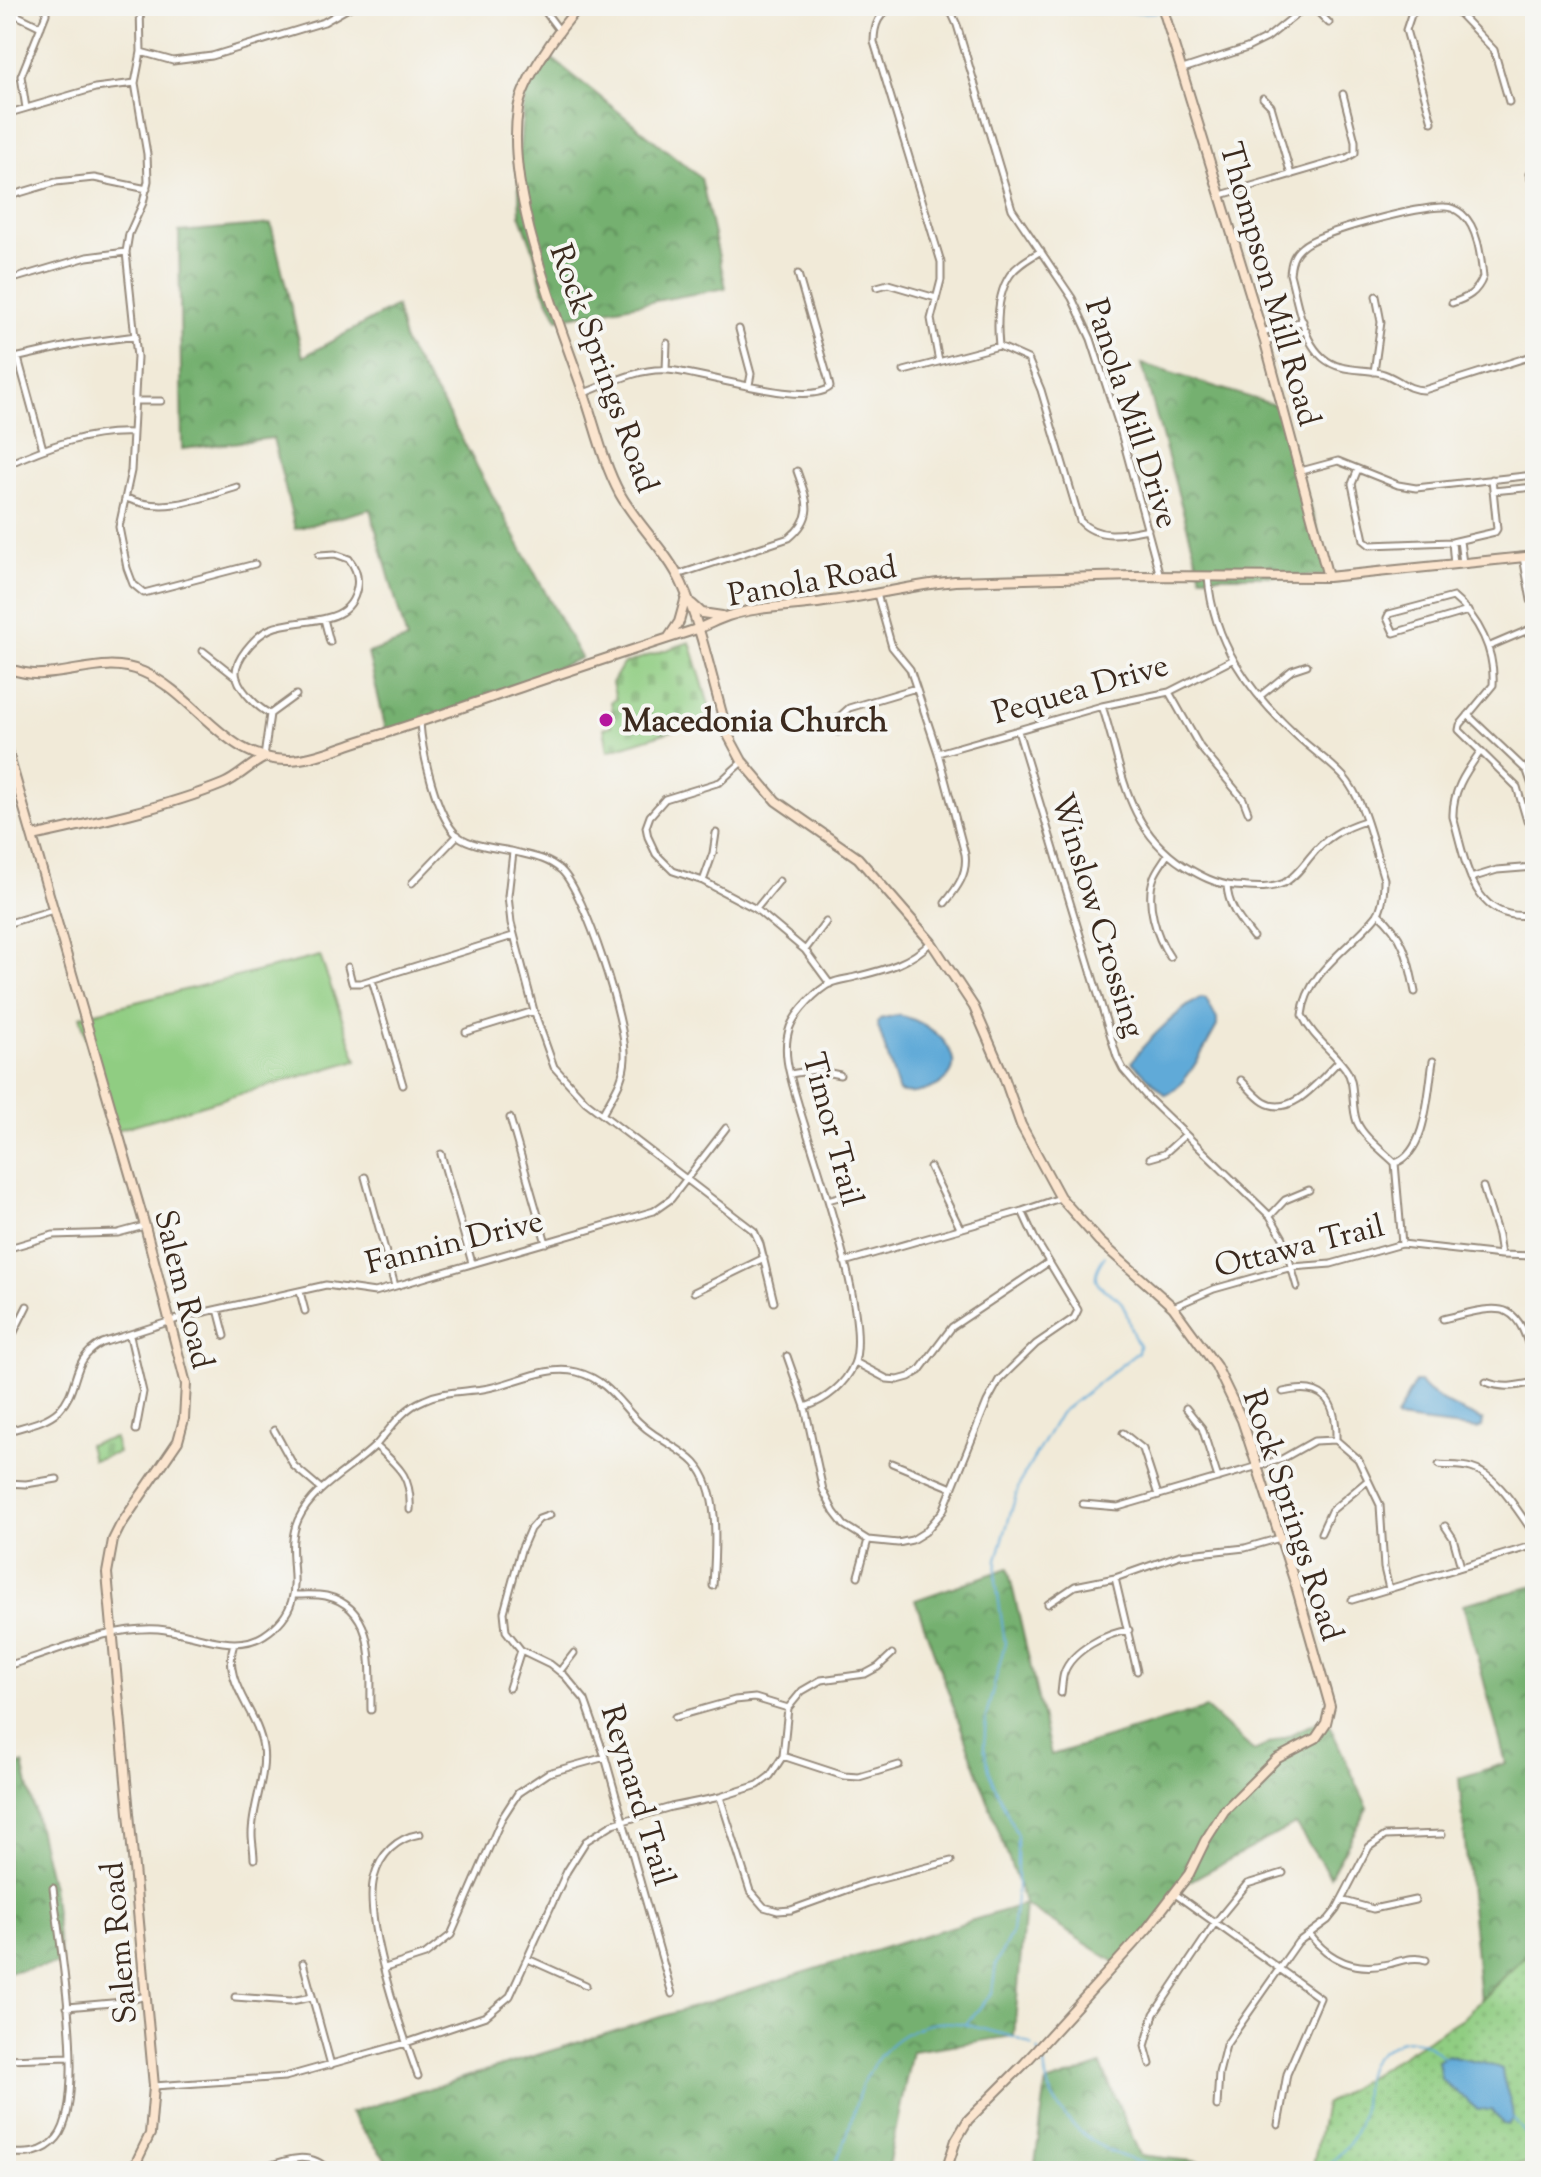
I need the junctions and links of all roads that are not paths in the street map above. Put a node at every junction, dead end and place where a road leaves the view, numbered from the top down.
1 (46, 6) edge
2 (140, 6) edge
3 (352, 6) edge
4 (541, 6) edge
5 (580, 6) edge
6 (895, 6) edge
7 (942, 6) edge
8 (1162, 6) edge
9 (1309, 6) edge
10 (1419, 6) edge
11 (1452, 6) edge
12 (6, 10) edge
13 (1329, 23) dead end
14 (41, 27) junction
15 (559, 30) junction
16 (141, 52) junction
17 (1183, 69) junction
18 (135, 83) junction
19 (1343, 94) dead end
20 (1263, 98) dead end
21 (1509, 102) dead end
22 (26, 108) junction
23 (6, 114) edge
24 (1432, 122) dead end
25 (1529, 174) dead end
26 (1291, 175) junction
27 (147, 189) junction
28 (1535, 191) edge
29 (1221, 195) junction
30 (6, 197) edge
31 (1041, 251) junction
32 (126, 252) junction
33 (798, 274) dead end
34 (6, 281) edge
35 (877, 287) dead end
36 (1376, 296) dead end
37 (936, 298) junction
38 (1452, 303) dead end
39 (1303, 321) junction
40 (739, 329) dead end
41 (1306, 330) junction
42 (136, 336) junction
43 (1264, 337) junction
44 (667, 343) dead end
45 (999, 346) junction
46 (1535, 355) edge
47 (18, 358) junction
48 (6, 360) edge
49 (939, 362) junction
50 (666, 370) junction
51 (904, 371) dead end
52 (1374, 372) junction
53 (749, 385) junction
54 (584, 393) junction
55 (135, 401) junction
56 (161, 401) dead end
57 (133, 433) junction
58 (43, 449) junction
59 (6, 465) edge
60 (1358, 469) junction
61 (797, 471) dead end
62 (1301, 471) junction
63 (1492, 479) junction
64 (1535, 484) edge
65 (237, 487) dead end
66 (1493, 491) junction
67 (126, 498) junction
68 (1148, 529) junction
69 (1460, 541) junction
70 (1452, 542) junction
71 (319, 555) dead end
72 (1535, 556) edge
73 (1523, 557) junction
74 (255, 564) dead end
75 (1459, 564) junction
76 (677, 575) junction
77 (1160, 577) junction
78 (1208, 577) junction
79 (1328, 577) junction
80 (877, 594) junction
81 (687, 596) junction
82 (1535, 610) edge
83 (1468, 611) junction
84 (728, 616) junction
85 (324, 619) junction
86 (1535, 627) edge
87 (698, 629) junction
88 (669, 637) junction
89 (330, 642) dead end
90 (1488, 647) junction
91 (203, 651) dead end
92 (1232, 660) junction
93 (1307, 665) dead end
94 (6, 668) edge
95 (237, 678) junction
96 (916, 688) junction
97 (1169, 692) junction
98 (296, 695) dead end
99 (1260, 696) junction
100 (1102, 706) junction
101 (270, 714) junction
102 (1468, 715) junction
103 (420, 723) junction
104 (1018, 731) junction
105 (838, 732) dead end
106 (6, 746) edge
107 (251, 752) junction
108 (1480, 752) junction
109 (938, 753) junction
110 (264, 758) junction
111 (742, 761) junction
112 (248, 766) junction
113 (1535, 794) edge
114 (1248, 812) dead end
115 (1535, 819) edge
116 (1365, 821) junction
117 (716, 833) dead end
118 (458, 835) junction
119 (33, 836) junction
120 (513, 852) junction
121 (1167, 855) junction
122 (1535, 867) edge
123 (1471, 878) junction
124 (703, 881) junction
125 (779, 881) dead end
126 (412, 883) dead end
127 (1227, 885) junction
128 (945, 903) dead end
129 (756, 909) junction
130 (53, 910) junction
131 (1378, 913) junction
132 (1535, 914) edge
133 (826, 922) dead end
134 (6, 924) edge
135 (513, 936) junction
136 (1253, 937) dead end
137 (931, 942) junction
138 (805, 950) junction
139 (1170, 957) dead end
140 (348, 967) dead end
141 (372, 980) junction
142 (830, 984) junction
143 (1415, 992) dead end
144 (534, 1011) junction
145 (466, 1032) dead end
146 (1339, 1061) junction
147 (1433, 1061) dead end
148 (790, 1074) junction
149 (840, 1075) dead end
150 (1241, 1080) dead end
151 (403, 1085) dead end
152 (603, 1113) junction
153 (510, 1118) dead end
154 (726, 1128) dead end
155 (1185, 1135) junction
156 (441, 1154) dead end
157 (1150, 1158) dead end
158 (1395, 1163) junction
159 (930, 1167) dead end
160 (365, 1177) dead end
161 (688, 1178) junction
162 (1483, 1187) dead end
163 (1309, 1190) dead end
164 (856, 1192) dead end
165 (1060, 1197) junction
166 (828, 1200) junction
167 (1022, 1211) junction
168 (1270, 1216) junction
169 (145, 1226) junction
170 (960, 1228) junction
171 (546, 1243) junction
172 (1402, 1244) junction
173 (6, 1249) edge
174 (1501, 1255) junction
175 (1535, 1256) edge
176 (764, 1258) junction
177 (844, 1262) junction
178 (1049, 1262) junction
179 (472, 1263) junction
180 (1292, 1267) junction
181 (395, 1286) junction
182 (1297, 1287) dead end
183 (300, 1292) junction
184 (694, 1292) dead end
185 (774, 1302) dead end
186 (27, 1306) dead end
187 (1173, 1307) junction
188 (218, 1309) junction
189 (305, 1311) dead end
190 (1443, 1319) dead end
191 (170, 1321) junction
192 (130, 1336) junction
193 (225, 1336) dead end
194 (6, 1348) edge
195 (787, 1356) dead end
196 (855, 1362) junction
197 (1535, 1368) edge
198 (1486, 1382) dead end
199 (1535, 1382) edge
200 (1283, 1392) dead end
201 (805, 1407) junction
202 (1186, 1408) dead end
203 (136, 1430) dead end
204 (274, 1430) dead end
205 (6, 1432) edge
206 (1123, 1433) dead end
207 (1336, 1440) junction
208 (375, 1445) junction
209 (892, 1463) dead end
210 (1439, 1465) dead end
211 (1257, 1466) junction
212 (1218, 1478) junction
213 (57, 1479) dead end
214 (1367, 1481) junction
215 (6, 1483) edge
216 (952, 1488) junction
217 (321, 1489) junction
218 (1158, 1495) junction
219 (1083, 1504) dead end
220 (410, 1510) dead end
221 (550, 1515) dead end
222 (1445, 1526) dead end
223 (1321, 1533) dead end
224 (1535, 1535) edge
225 (1280, 1538) junction
226 (868, 1540) junction
227 (1535, 1545) edge
228 (1461, 1567) junction
229 (858, 1576) dead end
230 (1115, 1578) junction
231 (713, 1586) dead end
232 (1389, 1589) junction
233 (294, 1595) junction
234 (1352, 1600) dead end
235 (1048, 1604) dead end
236 (1129, 1630) junction
237 (112, 1634) junction
238 (234, 1643) junction
239 (521, 1650) junction
240 (574, 1653) dead end
241 (892, 1654) dead end
242 (6, 1666) edge
243 (560, 1671) junction
244 (1137, 1671) dead end
245 (509, 1688) dead end
246 (1061, 1693) dead end
247 (788, 1708) junction
248 (371, 1710) dead end
249 (675, 1717) dead end
250 (783, 1756) junction
251 (605, 1757) junction
252 (899, 1765) dead end
253 (720, 1797) junction
254 (624, 1821) junction
255 (420, 1834) dead end
256 (1442, 1834) dead end
257 (254, 1859) dead end
258 (951, 1861) dead end
259 (1283, 1873) dead end
260 (53, 1888) dead end
261 (1175, 1894) junction
262 (1341, 1900) junction
263 (1415, 1900) dead end
264 (1215, 1923) junction
265 (1309, 1934) junction
266 (528, 1959) junction
267 (1426, 1960) dead end
268 (303, 1963) dead end
269 (385, 1968) junction
270 (1278, 1968) junction
271 (586, 1985) dead end
272 (672, 1994) dead end
273 (147, 1996) junction
274 (235, 1997) dead end
275 (312, 1997) junction
276 (67, 2007) junction
277 (406, 2043) junction
278 (70, 2057) junction
279 (6, 2059) edge
280 (1150, 2064) dead end
281 (331, 2065) junction
282 (418, 2076) dead end
283 (154, 2086) junction
284 (1217, 2106) dead end
285 (1278, 2125) dead end
286 (6, 2153) edge
287 (132, 2171) edge
288 (257, 2171) edge
289 (329, 2171) edge
290 (946, 2171) edge

1 - 14 street
2 - 16 street
3 - 16 street
4 - 15 street
5 - 15 street, Rock Springs Road
6 - 37 street
7 - 31 street, Panola Mill Drive
8 - 17 street, Thompson Mill Road
9 - 13 street
9 - 17 street
10 - 24 street
11 - 21 street
12 - 14 street
14 - 22 street
15 - 54 street, Rock Springs Road
16 - 18 street
17 - 29 street, Thompson Mill Road
18 - 22 street
18 - 27 street
19 - 26 street
20 - 26 street
22 - 23 street
25 - 28 street
26 - 29 street
27 - 30 street
27 - 32 street
29 - 43 street, Thompson Mill Road
31 - 45 street
31 - 68 street, Panola Mill Drive
32 - 34 street
32 - 42 street
33 - 53 street
35 - 37 street
36 - 52 street
37 - 49 street
38 - 39 street
39 - 41 street
39 - 43 street
40 - 53 street
41 - 43 street
41 - 52 street
42 - 47 street
42 - 55 street
43 - 62 street, Thompson Mill Road
44 - 50 street
45 - 49 street
45 - 68 street
46 - 52 street
47 - 48 street
47 - 58 street
49 - 51 street
50 - 53 street
50 - 54 street
54 - 76 street, Rock Springs Road
55 - 56 street
55 - 57 street
57 - 58 street
57 - 67 street
58 - 59 street
60 - 62 street
60 - 63 street
60 - 70 street
61 - 76 street
62 - 79 street, Thompson Mill Road
63 - 64 street
63 - 66 street
64 - 66 street
65 - 67 street
66 - 69 street
67 - 74 street
68 - 77 street, Panola Mill Drive
69 - 70 street
69 - 75 street
70 - 75 street
71 - 85 street
72 - 73 street, Panola Road
73 - 75 street, Panola Road
73 - 82 street
75 - 79 street, Panola Road
76 - 81 street, Rock Springs Road
77 - 78 street, Panola Road
77 - 80 street, Panola Road
78 - 79 street, Panola Road
78 - 92 street
80 - 84 street, Panola Road
80 - 96 street
81 - 84 street
81 - 87 street, Rock Springs Road
81 - 88 street
83 - 83 street
83 - 90 street
84 - 87 street, Panola Road
85 - 89 street
85 - 95 street
86 - 90 street
87 - 88 street, Panola Road
87 - 111 street, Rock Springs Road
88 - 103 street, Panola Road
90 - 102 street
91 - 95 street
92 - 97 street, Pequea Drive
92 - 99 street
93 - 99 street
94 - 107 street, Panola Road
95 - 101 street
96 - 105 street
96 - 109 street
97 - 100 street, Pequea Drive
97 - 114 street
98 - 101 street
99 - 116 street
100 - 104 street, Pequea Drive
100 - 121 street
101 - 110 street
102 - 108 street
102 - 113 street
103 - 110 street, Panola Road
103 - 118 street
104 - 109 street, Pequea Drive
104 - 155 street, Winslow Crossing
106 - 119 street, Salem Road
107 - 110 street, Panola Road
107 - 112 street
108 - 115 street
108 - 123 street
109 - 128 street
110 - 112 street
111 - 124 street
111 - 137 street, Rock Springs Road
112 - 119 street
116 - 127 street
116 - 131 street
117 - 124 street
118 - 120 street
118 - 126 street
119 - 130 street, Salem Road
120 - 135 street
120 - 152 street
121 - 127 street
121 - 139 street
122 - 123 street
123 - 132 street
124 - 129 street
125 - 129 street
127 - 136 street
129 - 138 street
130 - 134 street
130 - 169 street, Salem Road
131 - 143 street
131 - 146 street
133 - 138 street
135 - 141 street
135 - 144 street
137 - 142 street
137 - 165 street, Rock Springs Road
138 - 142 street
140 - 141 street
141 - 151 street
142 - 148 street, Timor Trail
144 - 145 street
144 - 152 street
146 - 150 street
146 - 158 street
147 - 158 street
148 - 149 street
148 - 166 street, Timor Trail
152 - 161 street
153 - 171 street
154 - 161 street, Fannin Drive
155 - 157 street
155 - 168 street, Winslow Crossing
156 - 179 street
158 - 172 street
159 - 170 street
160 - 181 street
161 - 171 street, Fannin Drive
161 - 176 street
162 - 174 street
163 - 168 street
164 - 166 street
165 - 167 street
165 - 187 street, Rock Springs Road
166 - 177 street, Timor Trail
167 - 170 street
167 - 178 street
168 - 180 street, Winslow Crossing
169 - 173 street
169 - 191 street, Salem Road
170 - 177 street
171 - 179 street, Fannin Drive
172 - 174 street, Ottawa Trail
172 - 180 street, Ottawa Trail
174 - 175 street, Ottawa Trail
176 - 184 street
176 - 185 street
177 - 196 street, Timor Trail
178 - 196 street
178 - 216 street
179 - 181 street, Fannin Drive
180 - 182 street, Winslow Crossing
180 - 187 street, Ottawa Trail
181 - 183 street, Fannin Drive
183 - 188 street, Fannin Drive
183 - 189 street
186 - 194 street
187 - 211 street, Rock Springs Road
188 - 191 street, Fannin Drive
188 - 193 street
190 - 197 street
191 - 192 street, Fannin Drive
191 - 237 street, Salem Road
192 - 203 street
192 - 205 street, Fannin Drive
195 - 201 street
196 - 201 street
198 - 199 street
200 - 207 street
201 - 226 street
202 - 212 street
204 - 217 street
206 - 218 street
207 - 211 street
207 - 214 street
208 - 217 street
208 - 220 street
208 - 231 street
209 - 216 street
210 - 224 street
211 - 212 street
211 - 225 street, Rock Springs Road
212 - 218 street
213 - 215 street
214 - 223 street
214 - 232 street
216 - 226 street
217 - 233 street
218 - 219 street
221 - 239 street
222 - 228 street
225 - 230 street
225 - 261 street, Rock Springs Road
226 - 229 street
227 - 228 street
228 - 232 street
230 - 235 street
230 - 236 street
232 - 234 street
233 - 238 street
233 - 248 street
236 - 244 street
236 - 246 street
237 - 238 street
237 - 242 street
237 - 273 street, Salem Road
238 - 257 street
239 - 243 street, Reynard Trail
239 - 245 street
240 - 243 street
241 - 247 street
243 - 251 street, Reynard Trail
247 - 249 street
247 - 250 street
250 - 252 street
250 - 253 street
251 - 254 street, Reynard Trail
251 - 269 street
253 - 254 street
253 - 258 street
254 - 266 street
254 - 272 street, Reynard Trail
255 - 269 street
256 - 262 street
259 - 264 street
260 - 276 street
261 - 264 street
261 - 290 street, Rock Springs Road
262 - 263 street
262 - 265 street
264 - 270 street
264 - 280 street
265 - 267 street
265 - 270 street
266 - 271 street
266 - 277 street
268 - 275 street
269 - 277 street
270 - 284 street
270 - 285 street
273 - 276 street
273 - 283 street, Salem Road
274 - 275 street
275 - 281 street
276 - 278 street
277 - 281 street
277 - 282 street
278 - 279 street
278 - 286 street
281 - 283 street
283 - 287 street, Salem Road
288 - 289 street

